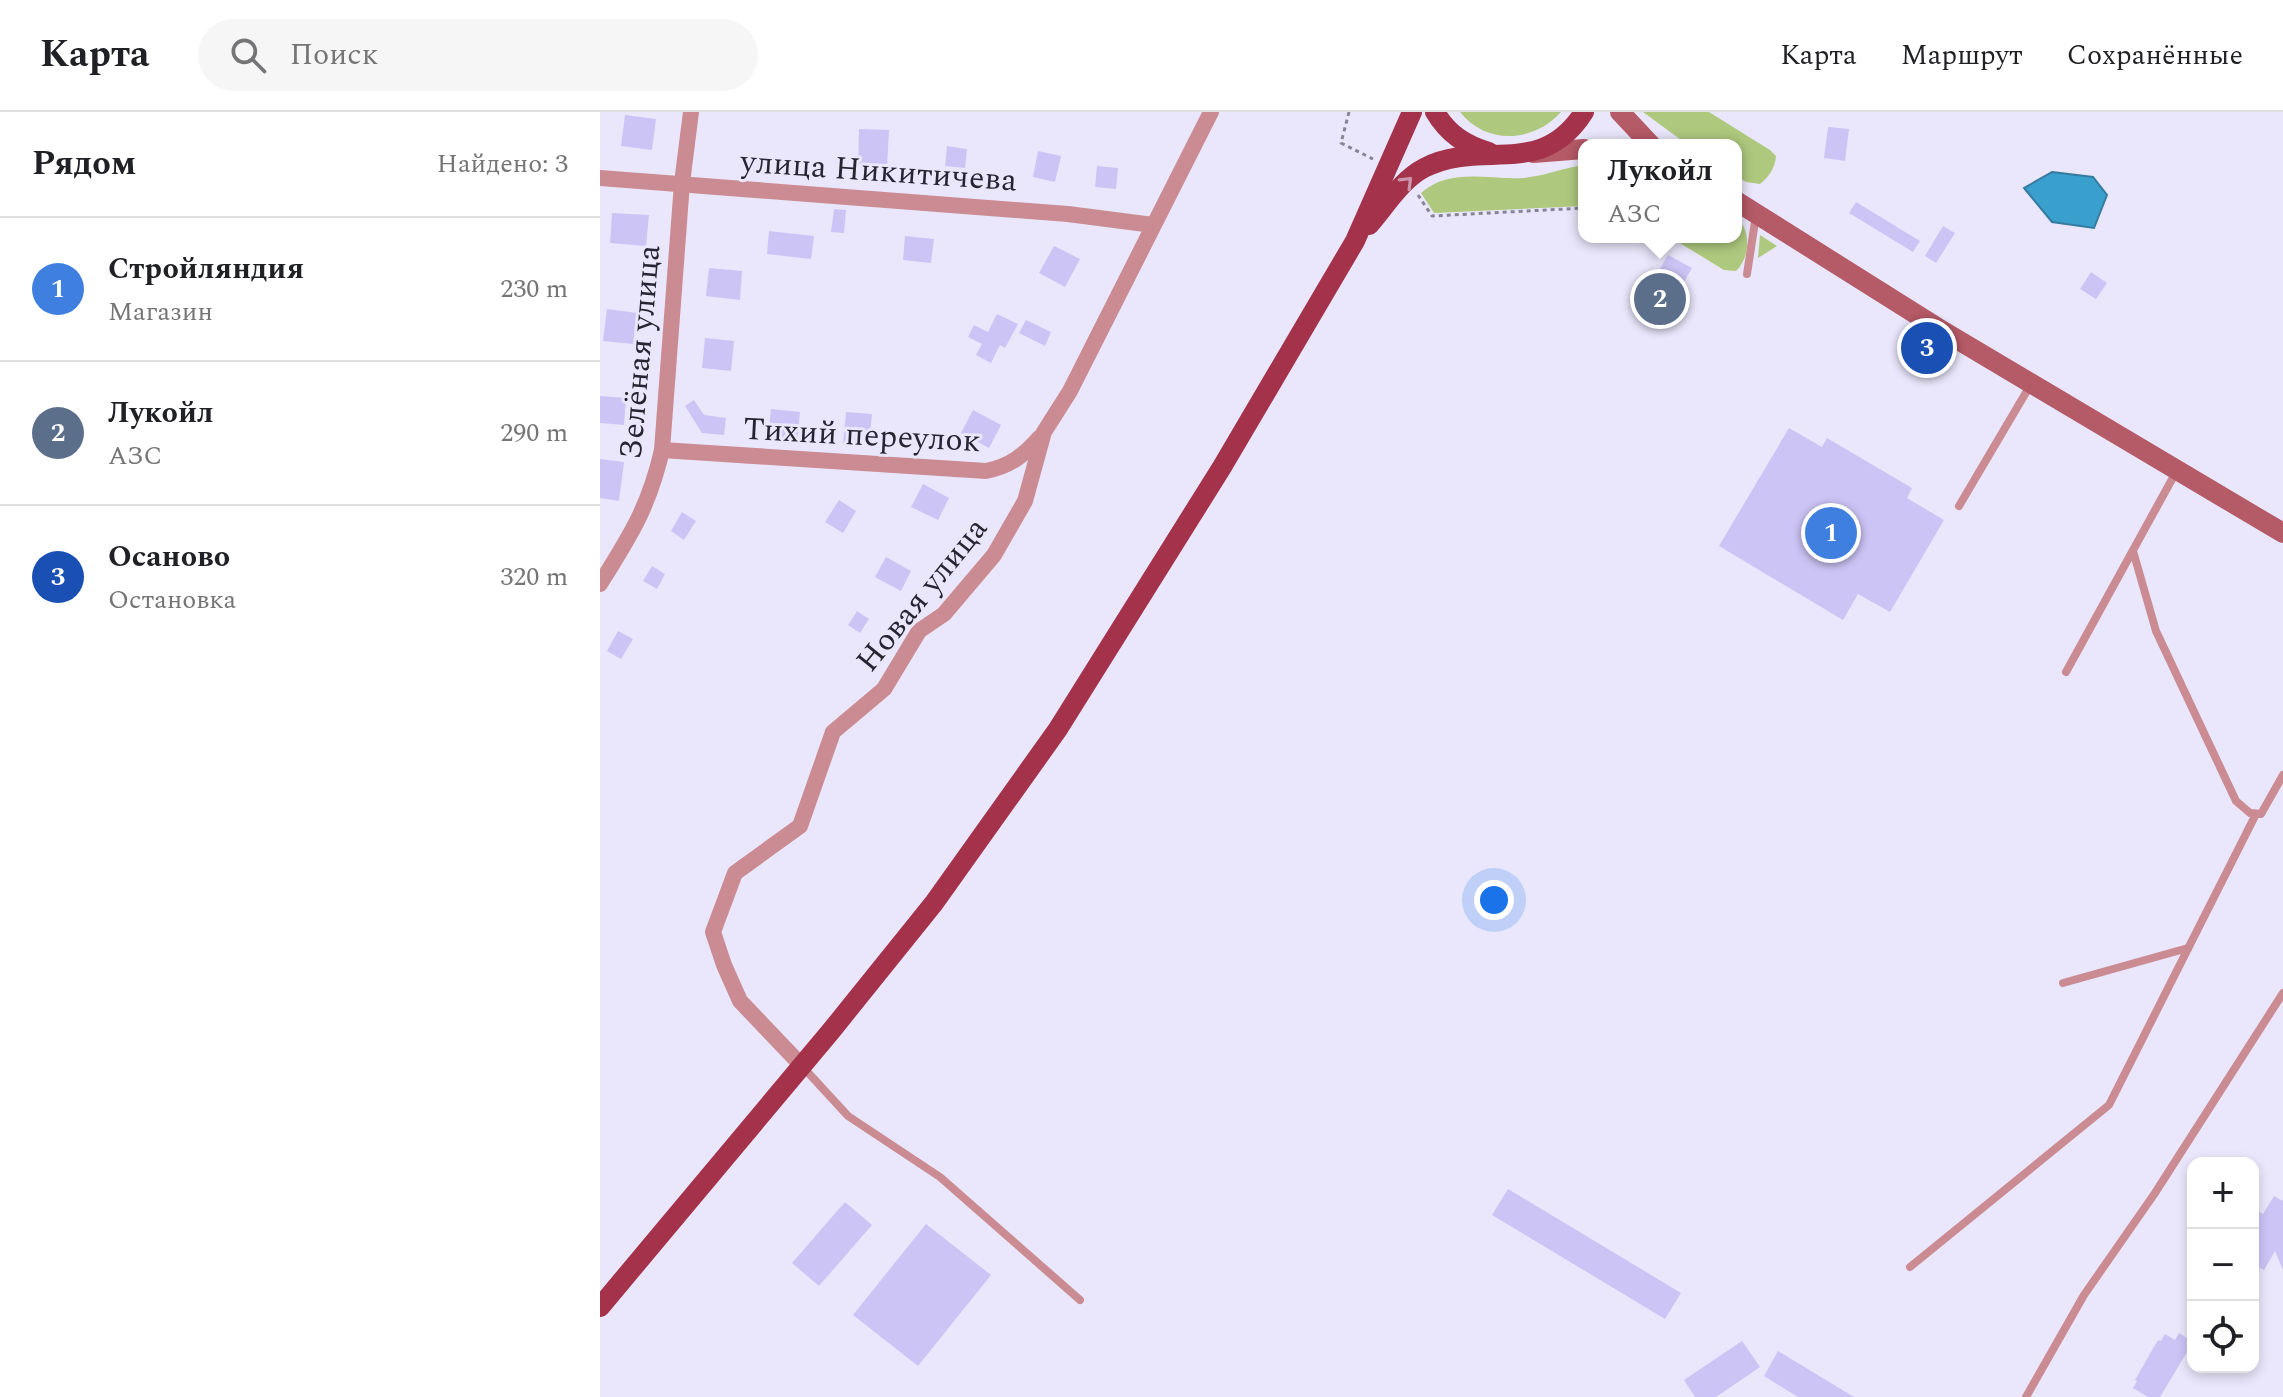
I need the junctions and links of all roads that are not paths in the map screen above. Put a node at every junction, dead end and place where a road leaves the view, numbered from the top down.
1 (691, 112) edge
2 (1211, 112) edge
3 (1412, 112) edge
4 (1435, 112) edge
5 (1584, 112) edge
6 (1620, 112) edge
7 (1645, 139) edge
8 (1578, 150) edge
9 (1497, 154) junction
10 (1525, 154) junction
11 (600, 178) edge
12 (682, 183) junction
13 (1742, 205) edge
14 (1757, 214) junction
15 (1153, 225) junction
16 (1355, 241) junction
17 (1747, 274) dead end
18 (2032, 383) junction
19 (1044, 432) junction
20 (662, 450) junction
21 (2177, 471) junction
22 (1959, 506) dead end
23 (2283, 533) edge
24 (2133, 551) junction
25 (600, 584) edge
26 (2066, 672) dead end
27 (2283, 775) edge
28 (2256, 814) junction
29 (2188, 948) junction
30 (2063, 983) dead end
31 (2283, 993) edge
32 (802, 1066) junction
33 (1910, 1267) dead end
34 (1080, 1300) dead end
35 (600, 1307) edge
36 (2026, 1397) edge

1 - 12 street, Зелёная улица
2 - 15 street, Новая улица
3 - 16 main road
4 - 9 main road
5 - 10 main road
6 - 7 main road
8 - 10 main road
9 - 10 main road
16 -> 9 main road
11 - 12 street, улица Никитичева
12 - 15 street, улица Никитичева
12 - 20 street, Зелёная улица
13 - 14 main road
14 - 17 lane
14 - 18 main road
15 - 19 street, Новая улица
16 - 32 main road
18 - 21 main road
18 - 22 lane
19 - 20 street, Тихий переулок
19 - 32 street, Новая улица
20 - 25 street, Зелёная улица
21 - 23 main road
21 - 24 lane
24 - 26 lane
24 - 28 lane
27 - 28 lane
28 - 29 lane
29 - 30 lane
29 - 33 lane
31 - 36 lane
32 - 34 lane
32 - 35 main road

